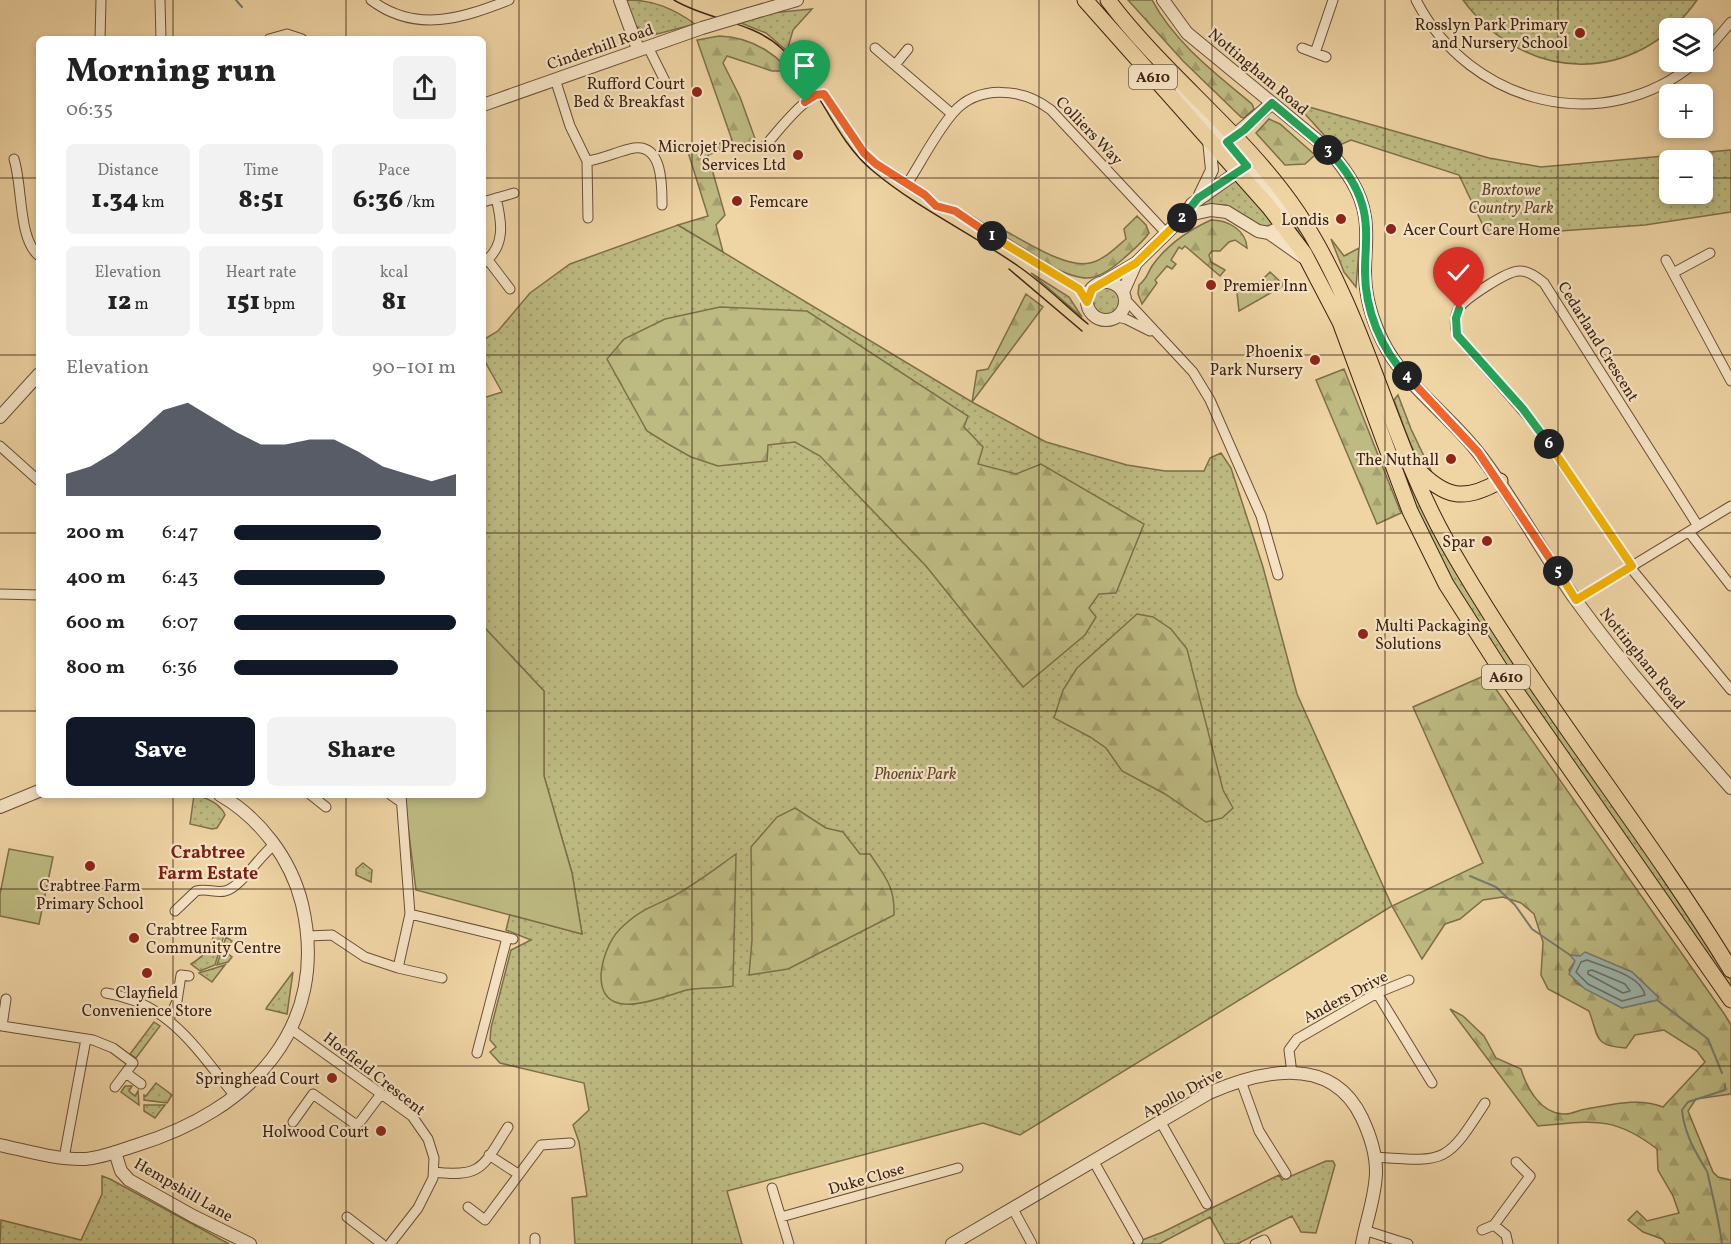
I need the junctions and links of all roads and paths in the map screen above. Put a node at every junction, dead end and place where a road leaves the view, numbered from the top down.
1 (101, 0) edge
2 (160, 0) edge
3 (371, 0) edge
4 (509, 0) edge
5 (620, 0) edge
6 (797, 0) edge
7 (1085, 0) edge
8 (1108, 0) edge
9 (1163, 0) edge
10 (1333, 0) edge
11 (1416, 0) edge
12 (1731, 22) edge
13 (1728, 34) edge
14 (100, 36) edge
15 (161, 36) edge
16 (1713, 47) edge
17 (643, 48) junction
18 (875, 48) dead end
19 (1302, 48) dead end
20 (908, 49) dead end
21 (1315, 53) junction
22 (1326, 57) dead end
23 (895, 64) junction
24 (1681, 72) edge
25 (555, 79) junction
26 (666, 83) dead end
27 (1272, 103) junction
28 (486, 104) edge
29 (952, 114) junction
30 (1221, 141) junction
31 (764, 147) dead end
32 (14, 159) dead end
33 (587, 161) junction
34 (1248, 167) junction
35 (907, 184) junction
36 (513, 193) dead end
37 (496, 198) junction
38 (1198, 198) junction
39 (486, 201) edge
40 (662, 205) dead end
41 (1184, 216) junction
42 (588, 218) dead end
43 (1284, 225) junction
44 (1166, 233) junction
45 (1269, 233) junction
46 (1710, 253) dead end
47 (36, 254) edge
48 (1666, 260) dead end
49 (486, 261) edge
50 (1310, 262) junction
51 (486, 263) edge
52 (1136, 263) junction
53 (1673, 273) junction
54 (1104, 282) junction
55 (504, 286) dead end
56 (1124, 295) junction
57 (1087, 302) junction
58 (1117, 317) junction
59 (1155, 334) junction
60 (36, 377) edge
61 (1731, 381) edge
62 (0, 417) edge
63 (0, 446) edge
64 (1408, 459) junction
65 (36, 477) edge
66 (1500, 481) junction
67 (1451, 494) junction
68 (1731, 506) edge
69 (1434, 515) junction
70 (1698, 526) junction
71 (1689, 532) junction
72 (1631, 566) junction
73 (1278, 575) dead end
74 (1731, 586) edge
75 (0, 594) edge
76 (36, 596) edge
77 (1576, 600) junction
78 (1731, 690) edge
79 (1731, 788) edge
80 (36, 793) edge
81 (315, 798) edge
82 (236, 799) edge
83 (401, 799) edge
84 (0, 807) edge
85 (326, 807) dead end
86 (274, 845) junction
87 (175, 911) dead end
88 (410, 914) junction
89 (308, 936) junction
90 (398, 968) junction
91 (1731, 970) edge
92 (189, 976) dead end
93 (442, 978) dead end
94 (1409, 980) dead end
95 (106, 993) dead end
96 (1377, 993) junction
97 (6, 999) dead end
98 (1731, 1000) edge
99 (169, 1019) junction
100 (291, 1029) junction
101 (86, 1039) junction
102 (477, 1053) dead end
103 (126, 1073) junction
104 (1292, 1073) junction
105 (1241, 1081) junction
106 (1432, 1083) dead end
107 (141, 1084) dead end
108 (115, 1087) dead end
109 (381, 1094) junction
110 (235, 1096) junction
111 (1485, 1102) dead end
112 (1160, 1121) junction
113 (293, 1122) dead end
114 (507, 1127) dead end
115 (570, 1143) dead end
116 (0, 1146) edge
117 (116, 1152) junction
118 (489, 1155) junction
119 (1375, 1157) junction
120 (64, 1158) junction
121 (1289, 1159) dead end
122 (1094, 1162) junction
123 (1516, 1162) dead end
124 (1280, 1164) junction
125 (958, 1168) dead end
126 (434, 1172) junction
127 (518, 1174) junction
128 (1286, 1174) dead end
129 (772, 1188) dead end
130 (1207, 1204) dead end
131 (468, 1207) dead end
132 (1013, 1209) junction
133 (347, 1217) dead end
134 (781, 1217) junction
135 (1142, 1222) dead end
136 (1494, 1225) junction
137 (1131, 1228) junction
138 (1364, 1230) junction
139 (1482, 1230) dead end
140 (1138, 1240) dead end
141 (250, 1244) edge
142 (382, 1244) edge
143 (390, 1244) edge
144 (789, 1244) edge
145 (952, 1244) edge
146 (1032, 1244) edge
147 (1255, 1244) edge
148 (1266, 1244) edge
149 (1362, 1244) edge
150 (1408, 1244) edge
151 (1508, 1244) edge

1 - 14 street
2 - 15 street
3 - 4 street
5 - 17 street
6 - 17 street, Cinderhill Road, bridge
7 - 30 highway, A610
8 - 30 highway, A610
9 - 27 street, Nottingham Road
10 - 21 street
11 - 24 street
12 - 13 street
13 - 16 street
17 - 25 street, Cinderhill Road
17 - 26 street
18 - 23 street
19 - 21 street
20 - 23 street
21 - 22 street
23 - 29 street
25 - 28 street, Cinderhill Road
25 - 33 street
27 - 30 street
27 - 66 street, Nottingham Road
29 - 35 street, Colliers Way
29 - 44 street, Colliers Way
30 - 34 highway, A610
30 - 34 highway, A610
30 - 38 street
31 - 35 street
32 - 47 street
33 - 40 street
33 - 42 street
34 - 38 street
34 - 43 highway, A610
34 - 64 highway, A610
35 - 57 street
36 - 37 street
37 - 39 street
37 - 49 street
38 - 41 street
41 - 44 street
41 - 45 street
43 - 45 street
43 - 50 highway, A610
44 - 52 street
45 - 50 street
46 - 53 street
48 - 53 street
50 - 98 highway, A610
51 - 55 street
52 - 54 street
52 - 56 street
53 - 61 street
54 - 56 street
54 - 57 street
56 - 58 street
56 - 59 street
57 - 58 street
58 - 59 street
59 - 73 street
60 - 62 street
63 - 65 street
64 - 67 highway
64 - 69 highway, A610
66 - 67 highway
66 - 77 street, Nottingham Road
67 - 69 highway
68 - 70 street
69 - 91 highway, A610
70 - 71 street
70 - 72 street, Cedarland Crescent
71 - 72 street
71 - 74 street
72 - 77 street
72 - 78 street
75 - 76 street
77 - 79 street, Nottingham Road
80 - 84 street
81 - 85 street
82 - 86 street
83 - 88 street
86 - 87 street
86 - 89 street
88 - 90 street
88 - 102 street
89 - 90 street
89 - 100 street
90 - 93 street
92 - 99 street
94 - 96 street, Anders Drive
95 - 99 street
96 - 104 street, Anders Drive
96 - 106 street
97 - 101 street
99 - 110 street
100 - 109 street, Hoefield Crescent
100 - 110 street
101 - 103 street
101 - 120 street
103 - 107 street
103 - 108 street
104 - 105 street, Apollo Drive
104 - 119 street, Apollo Drive
105 - 112 street, Apollo Drive
105 - 124 street
109 - 113 street
109 - 126 street, Hoefield Crescent
110 - 117 street
111 - 119 street
112 - 122 street, Apollo Drive
112 - 130 street
114 - 118 street
115 - 127 street
116 - 120 street
117 - 120 street
117 - 141 street, Hempshill Lane
118 - 126 street
118 - 127 street
119 - 138 street, Apollo Drive
121 - 124 street
122 - 132 street, Apollo Drive
122 - 137 street
123 - 136 street
124 - 128 street
125 - 134 street, Duke Close
126 - 143 street
127 - 131 street
129 - 134 street
132 - 145 street, Apollo Drive
132 - 146 street
133 - 142 street
134 - 144 street
135 - 137 street
136 - 139 street
136 - 151 street
137 - 140 street
138 - 149 street, Apollo Drive
138 - 150 street
147 - 148 street

